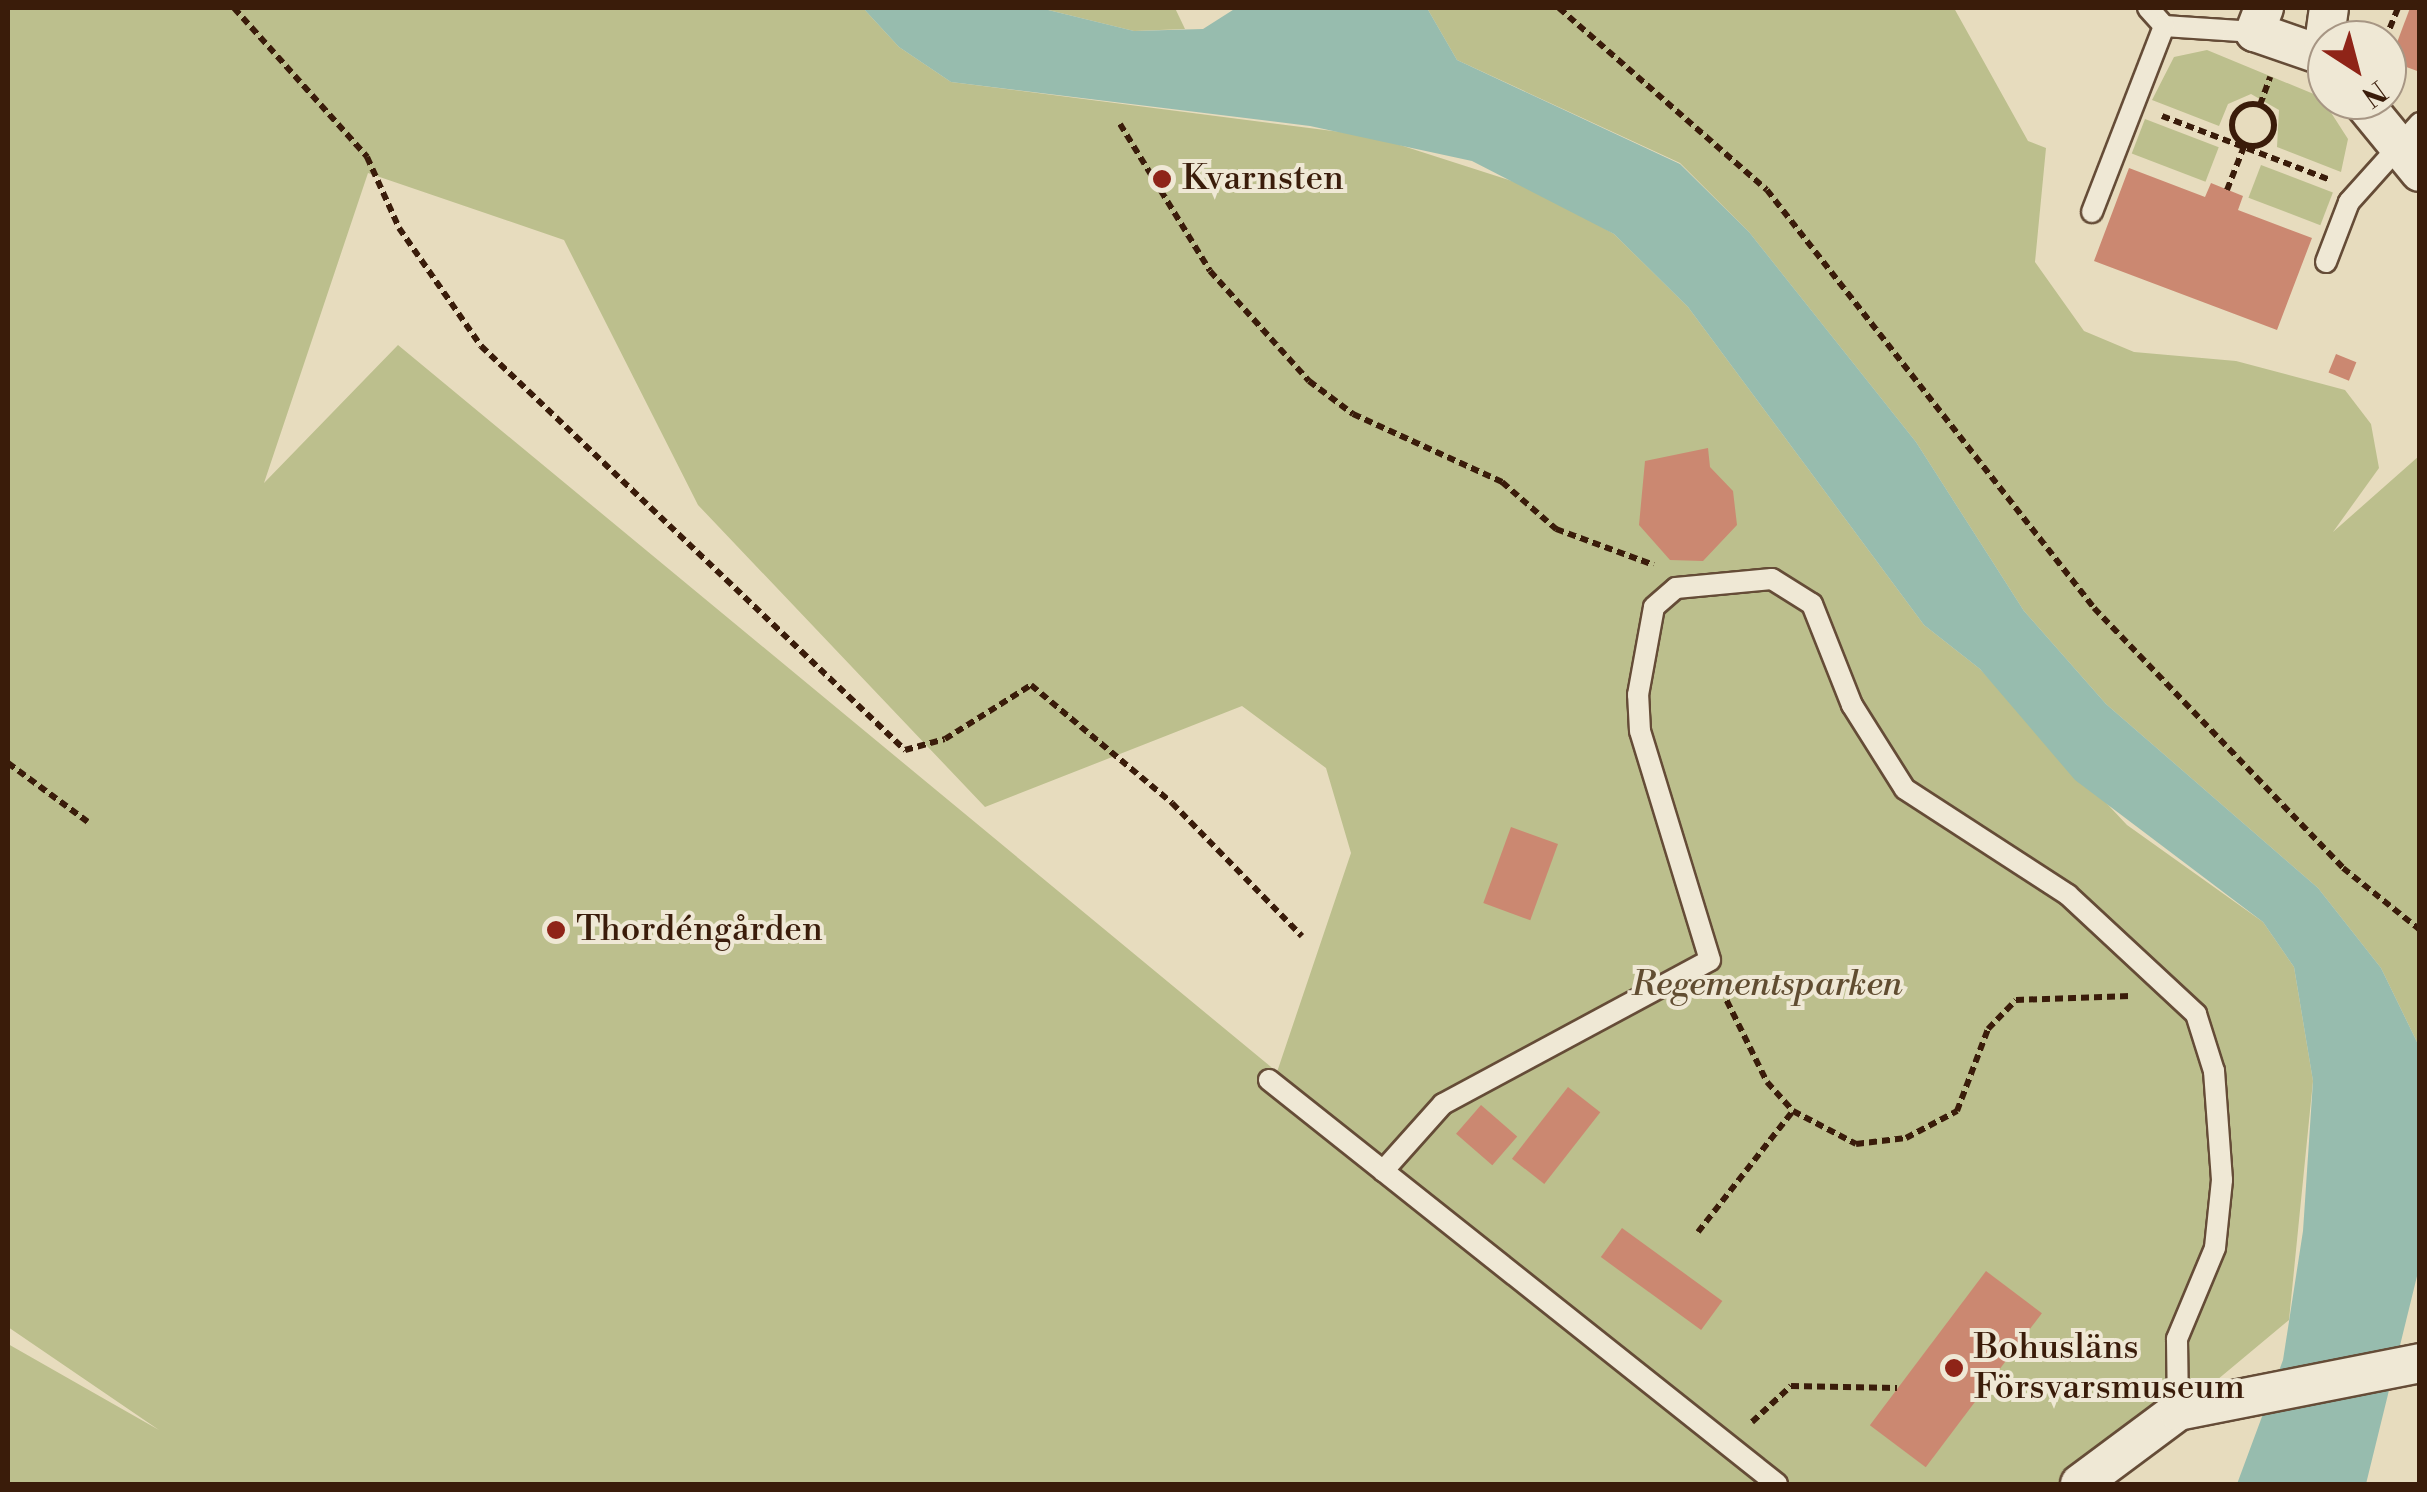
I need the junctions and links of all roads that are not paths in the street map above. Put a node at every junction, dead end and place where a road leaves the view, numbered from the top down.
1 (2148, 8) edge
2 (2260, 20) edge
3 (2164, 26) junction
4 (2307, 45) edge
5 (2407, 134) edge
6 (2420, 172) edge
7 (2092, 212) dead end
8 (2326, 262) dead end
9 (1269, 1080) dead end
10 (1384, 1170) junction
11 (2420, 1362) edge
12 (2178, 1411) junction
13 (1778, 1484) edge
14 (2080, 1484) edge

1 - 3 lane
2 - 3 lane
2 - 4 street
3 - 7 lane
5 - 6 street
5 - 8 lane
9 - 10 lane
10 - 12 lane
10 - 13 lane
11 - 12 street
12 - 14 street

